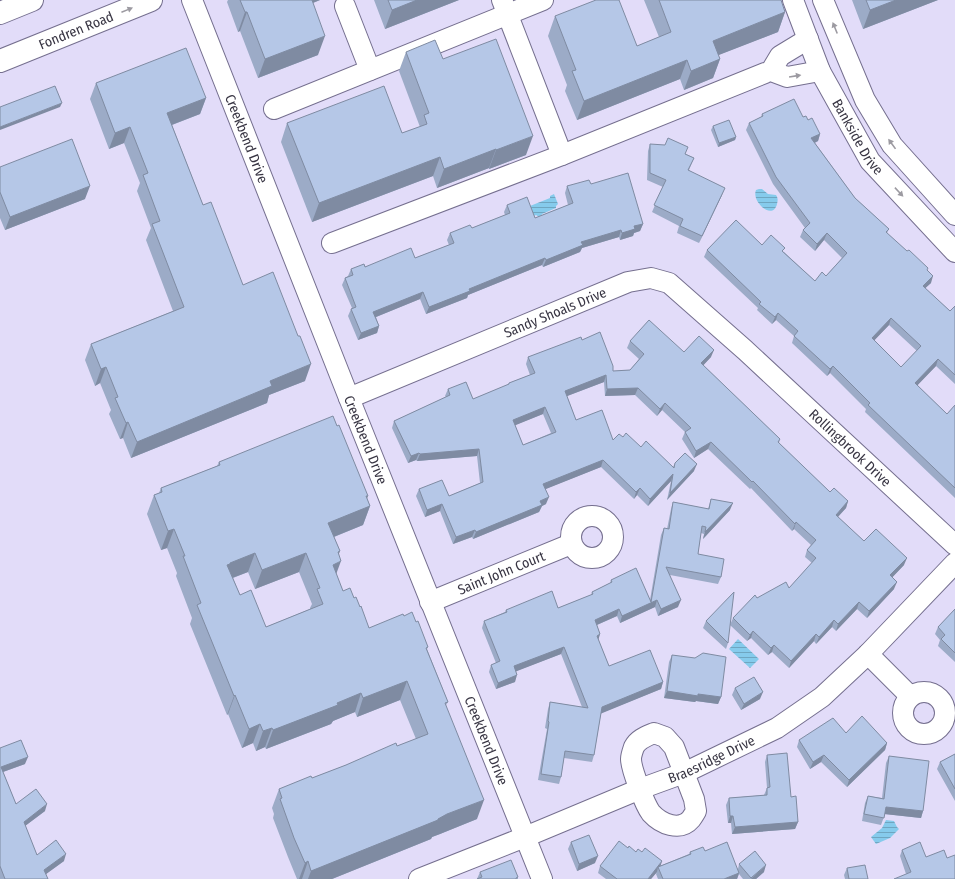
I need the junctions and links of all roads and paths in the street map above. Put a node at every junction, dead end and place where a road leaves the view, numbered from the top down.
1 (32, 0) edge
2 (151, 0) edge
3 (192, 0) edge
4 (543, 0) edge
5 (794, 0) edge
6 (824, 0) edge
7 (345, 6) dead end
8 (504, 7) edge
9 (0, 13) edge
10 (808, 39) junction
11 (0, 61) edge
12 (370, 70) junction
13 (820, 71) junction
14 (765, 73) dead end
15 (274, 109) dead end
16 (562, 155) junction
17 (955, 215) edge
18 (332, 243) dead end
19 (955, 252) edge
20 (745, 350) joint
21 (349, 398) junction
22 (571, 544) dead end
23 (955, 544) edge
24 (955, 563) edge
25 (430, 602) junction
26 (868, 654) junction
27 (910, 696) dead end
28 (684, 773) junction
29 (640, 789) junction
30 (526, 837) junction
31 (419, 879) edge
32 (542, 879) edge

1 - 9 main road
11 -> 2 main road, Fondren Road
3 - 21 street, Creekbend Drive
4 - 8 street
5 - 10 street, Bankside Drive
17 -> 6 street, Bankside Drive
7 - 12 street
8 - 12 street
8 - 16 street
10 - 13 street, Bankside Drive
10 -> 13 street
12 - 15 street
13 -> 19 street, Bankside Drive
14 - 16 street
16 - 18 street
20 - 21 street, Sandy Shoals Drive
20 - 23 street, Rollingbrook Drive
21 - 25 street, Creekbend Drive
22 - 25 street, Saint John Court
24 - 26 street, Braesridge Drive
25 - 30 street, Creekbend Drive
26 - 27 street
26 - 28 street, Braesridge Drive
28 - 29 street, Braesridge Drive
28 - 29 street
28 - 29 street
29 - 30 street, Braesridge Drive
30 - 31 street, Braesridge Drive
30 - 32 street, Creekbend Drive

